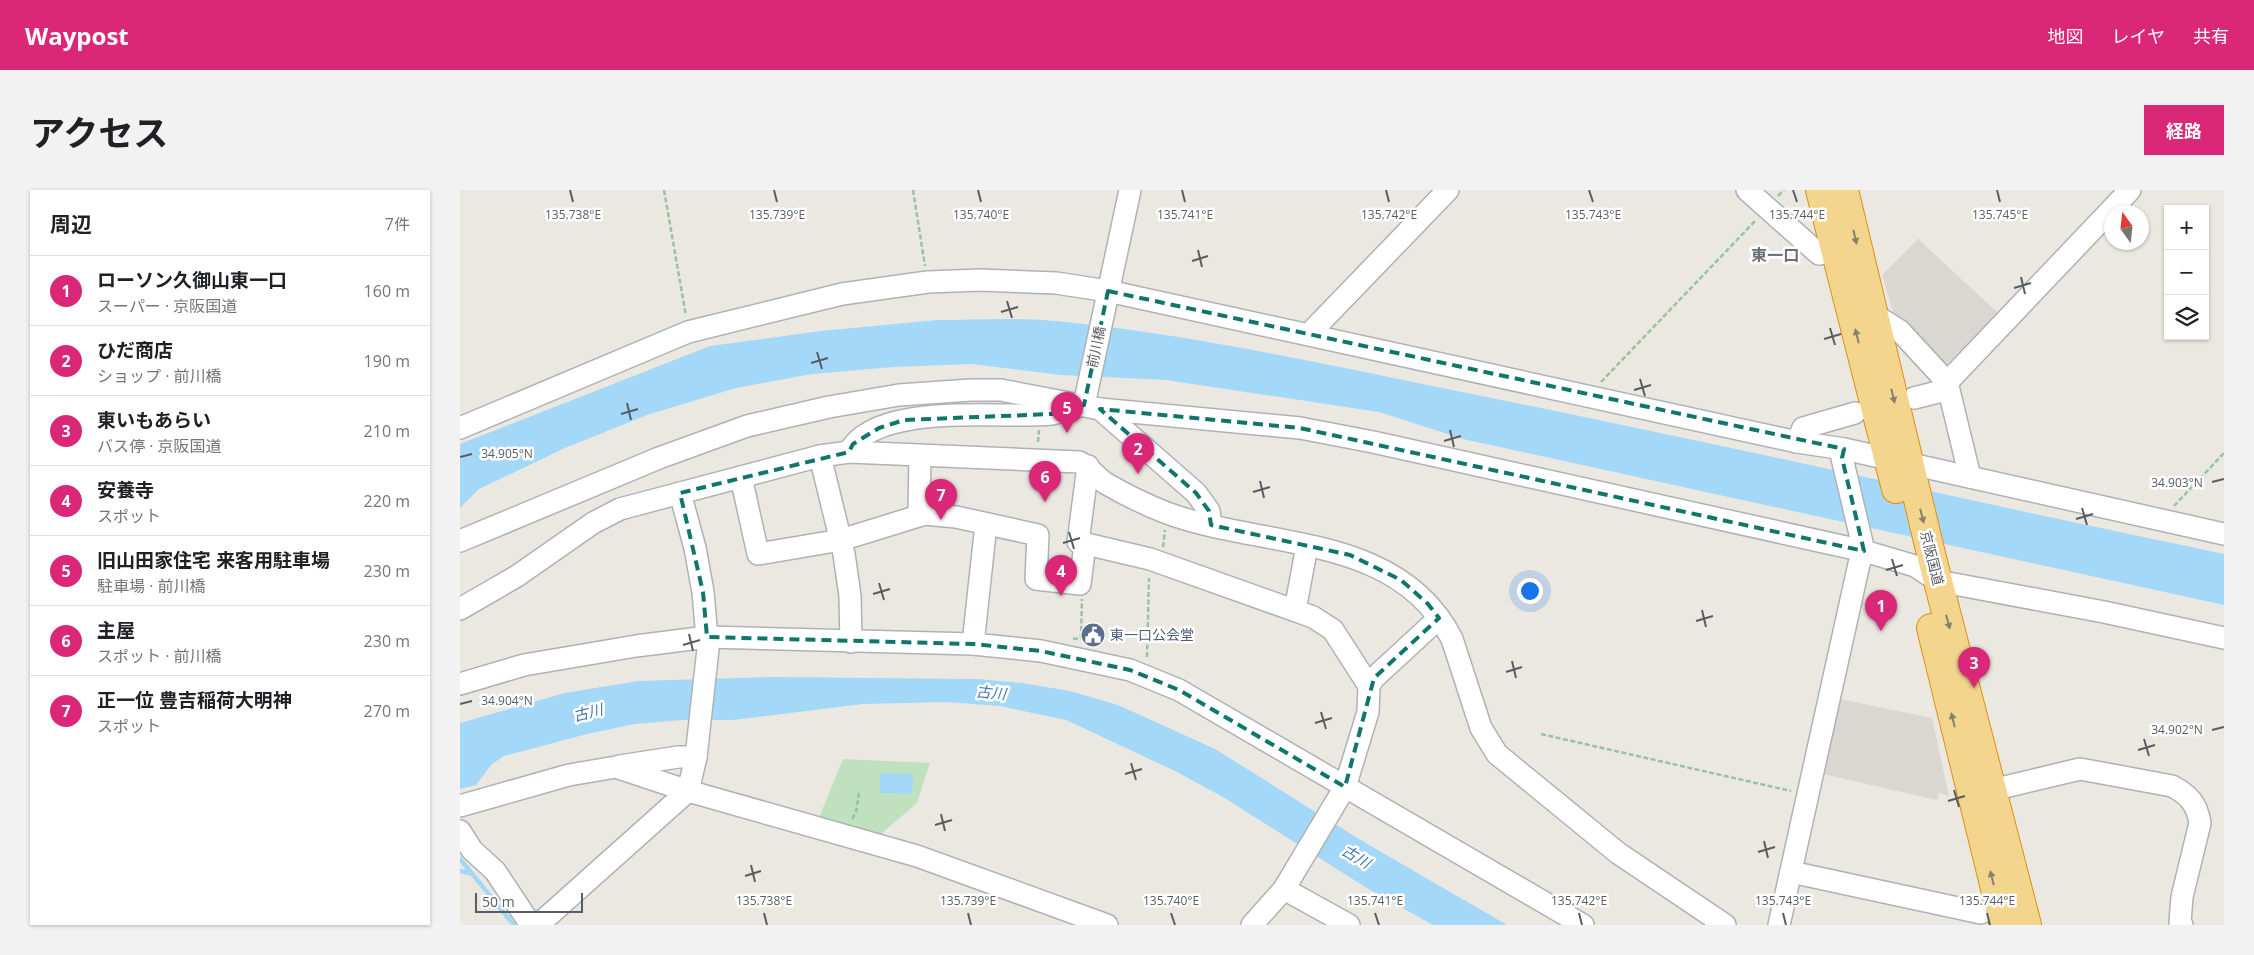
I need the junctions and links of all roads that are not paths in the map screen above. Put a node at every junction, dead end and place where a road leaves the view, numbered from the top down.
1 (1130, 190) edge
2 (1448, 190) edge
3 (1748, 190) edge
4 (1820, 190) edge
5 (1844, 190) edge
6 (2130, 190) edge
7 (1835, 250) junction
8 (1108, 296) junction
9 (1873, 314) junction
10 (1309, 334) junction
11 (1947, 382) junction
12 (1914, 398) dead end
13 (1090, 403) junction
14 (1855, 413) dead end
15 (460, 428) edge
16 (1797, 442) junction
17 (849, 452) junction
18 (1843, 454) junction
19 (820, 456) junction
20 (920, 456) junction
21 (1088, 466) junction
22 (1900, 467) junction
23 (741, 477) junction
24 (1970, 477) junction
25 (680, 493) junction
26 (919, 514) junction
27 (986, 524) junction
28 (1210, 525) junction
29 (2224, 534) edge
30 (841, 540) junction
31 (460, 541) edge
32 (1081, 543) junction
33 (1307, 546) junction
34 (1863, 547) junction
35 (1924, 565) junction
36 (460, 609) edge
37 (1295, 610) junction
38 (1439, 618) junction
39 (2224, 638) edge
40 (851, 642) junction
41 (707, 643) junction
42 (973, 644) junction
43 (460, 684) edge
44 (1369, 686) junction
45 (697, 753) junction
46 (616, 767) junction
47 (1343, 790) junction
48 (1992, 790) junction
49 (688, 791) junction
50 (460, 806) edge
51 (460, 831) edge
52 (1791, 872) junction
53 (1286, 885) junction
54 (1993, 919) edge
55 (531, 925) edge
56 (538, 925) edge
57 (1107, 925) edge
58 (1252, 925) edge
59 (1349, 925) edge
60 (1583, 925) edge
61 (1725, 925) edge
62 (1779, 925) edge
63 (2027, 925) edge
64 (2182, 925) edge

1 - 8 street, 前川橋
2 - 10 street
3 - 7 street
4 - 7 highway, 京阪国道
5 -> 9 highway, 京阪国道
6 - 11 street
22 -> 7 highway, 京阪国道
8 - 10 street
8 - 13 street, 前川橋
8 - 15 street
9 - 11 street
9 -> 22 highway, 京阪国道
10 - 16 street
11 - 12 street
11 - 24 street
13 - 17 street
13 - 28 street
13 - 31 street
13 - 34 street
14 - 16 street
16 - 18 street
17 - 19 street
17 - 20 street
18 - 22 street
18 - 34 street
19 - 23 street
19 - 30 street
20 - 21 street
20 - 26 street
21 - 28 street
21 - 32 street
22 - 24 street
22 - 35 highway, 京阪国道
23 - 25 street
23 - 30 street
24 - 29 street
25 - 36 street
25 - 41 street
26 - 27 street
26 - 30 street
27 - 32 street
27 - 42 street
28 - 33 street
30 - 40 street
32 - 37 street
33 - 37 street
33 - 38 street
34 - 35 street
34 - 52 street
35 - 39 street
35 -> 48 highway, 京阪国道
54 -> 35 highway, 京阪国道
37 - 44 street
38 - 44 street
38 - 61 street
40 - 41 street
40 - 42 street
41 - 43 street
41 - 45 street
42 - 47 street
44 - 47 street
45 - 46 street
45 - 49 street
46 - 49 street
46 - 50 street
47 - 53 street
47 - 60 street
48 - 63 highway, 京阪国道
48 - 64 street
49 - 56 street
49 - 57 street
51 - 55 street
52 - 54 street
52 - 62 street
53 - 58 street
53 - 59 street

